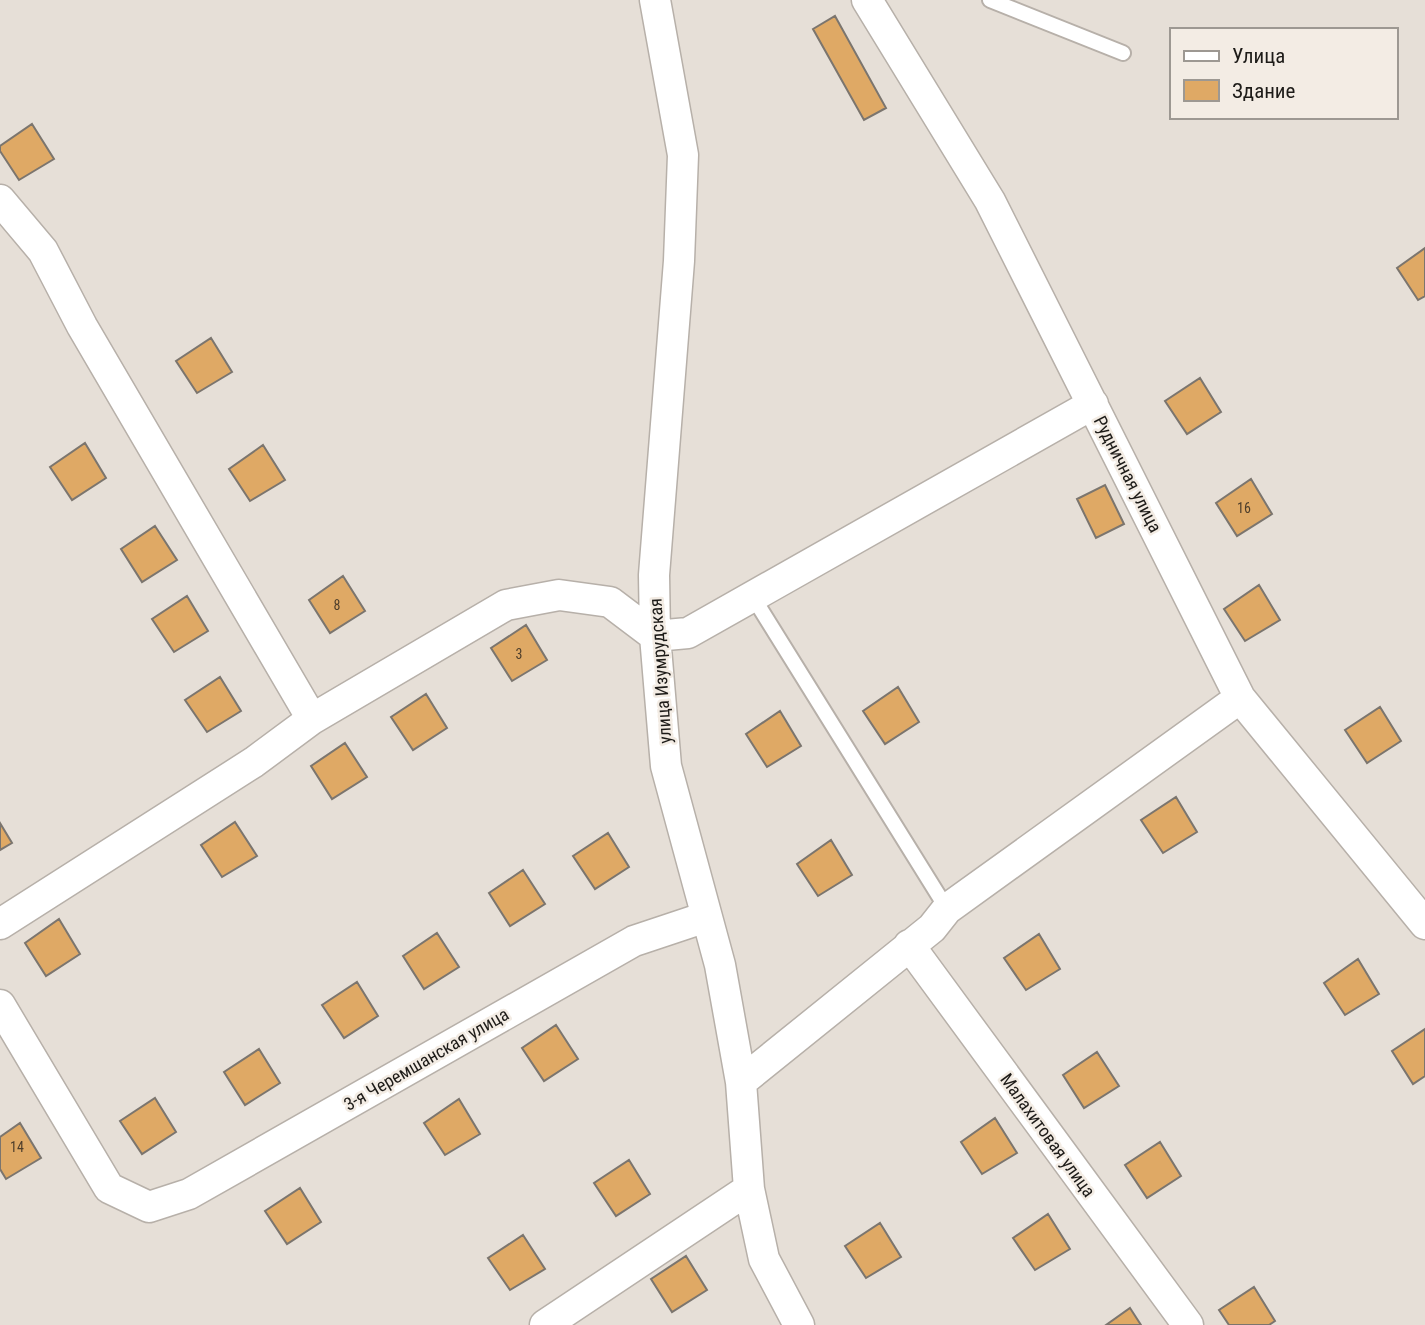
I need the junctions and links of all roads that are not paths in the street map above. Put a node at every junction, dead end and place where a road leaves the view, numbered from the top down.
1 (655, 0) edge
2 (867, 0) edge
3 (990, 0) edge
4 (1123, 52) dead end
5 (0, 200) edge
6 (1093, 404) junction
7 (754, 597) junction
8 (655, 636) junction
9 (1240, 698) junction
10 (312, 719) junction
11 (947, 909) junction
12 (706, 918) junction
13 (0, 924) edge
14 (1425, 924) edge
15 (908, 945) junction
16 (0, 1005) edge
17 (741, 1082) junction
18 (749, 1189) junction
19 (545, 1325) edge
20 (799, 1325) edge
21 (1188, 1325) edge

1 - 8 street, улица Изумрудская
2 - 6 street, Рудничная улица
3 - 4 lane
5 - 10 street
6 - 7 street
6 - 9 street, Рудничная улица
7 - 8 street
7 - 11 lane
8 - 10 street
8 - 12 street, улица Изумрудская
9 - 11 street
9 - 14 street, Рудничная улица
10 - 13 street
11 - 15 street
12 - 16 street, 3-я Черемшанская улица
12 - 17 street, улица Изумрудская
15 - 17 street
15 - 21 street, Малахитовая улица
17 - 18 street, улица Изумрудская
18 - 19 street
18 - 20 street, улица Изумрудская

